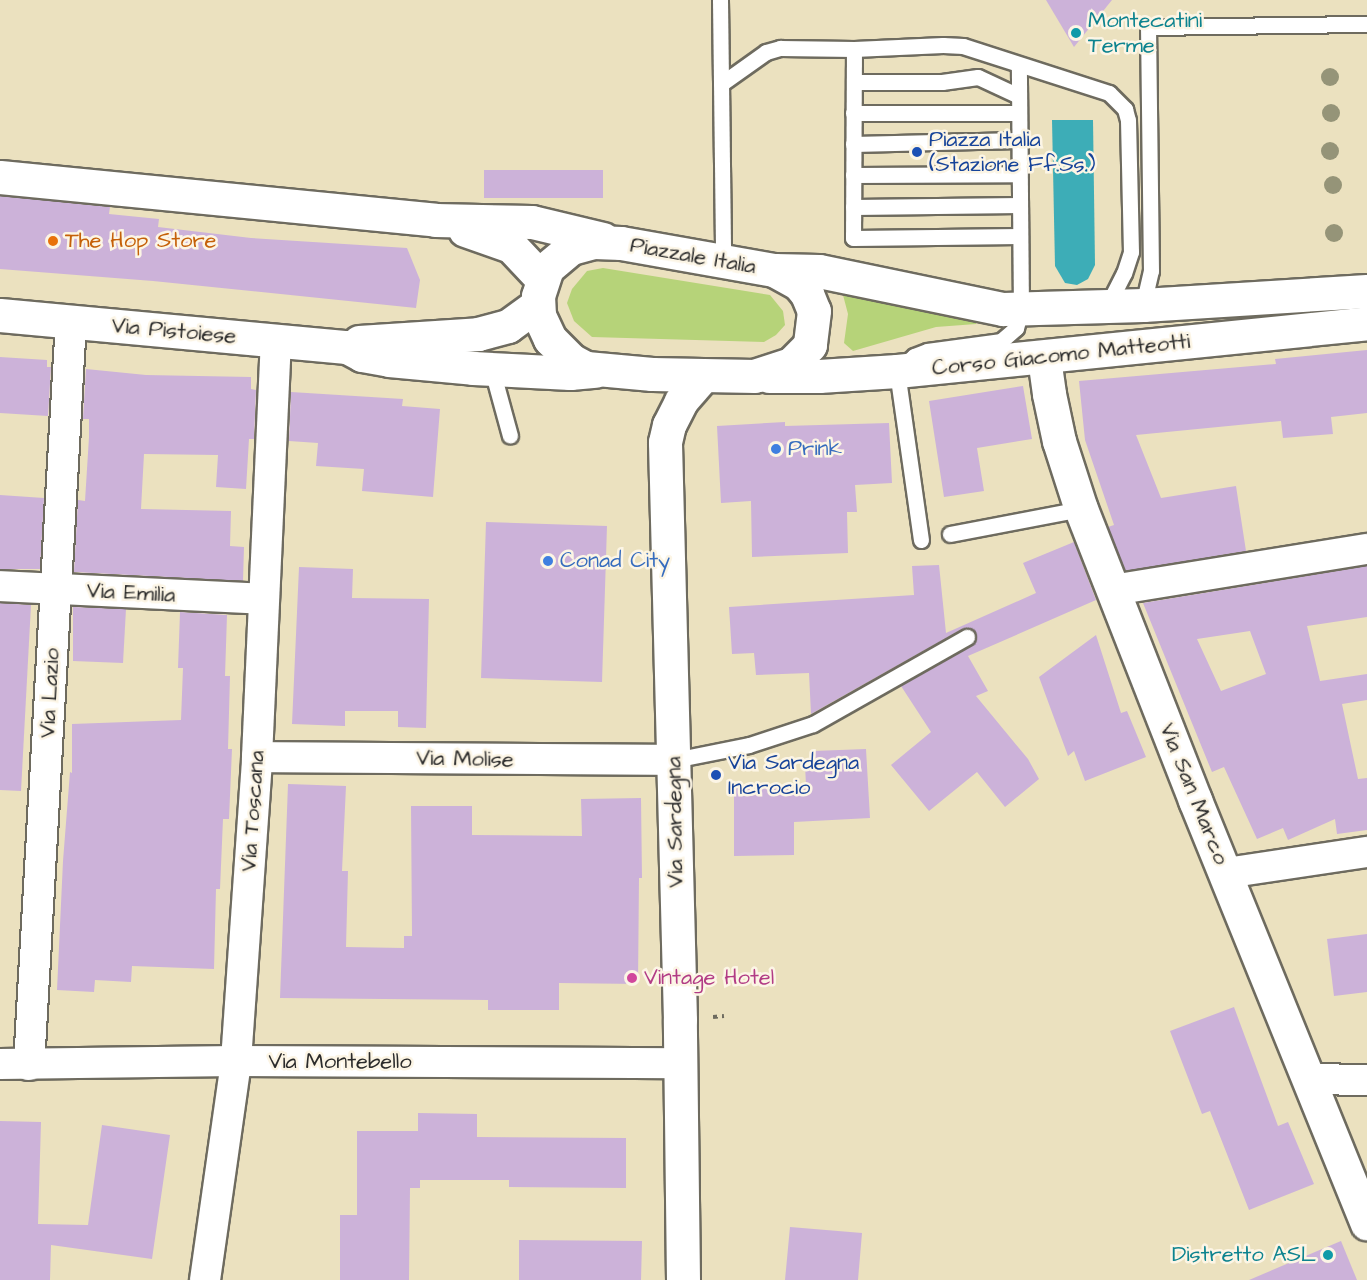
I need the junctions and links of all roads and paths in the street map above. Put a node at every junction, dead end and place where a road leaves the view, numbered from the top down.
1 (720, 0) edge
2 (1367, 24) edge
3 (854, 49) junction
4 (1018, 66) junction
5 (854, 82) junction
6 (721, 84) junction
7 (1019, 96) junction
8 (1019, 112) junction
9 (853, 113) junction
10 (1019, 140) junction
11 (853, 144) junction
12 (853, 174) junction
13 (1019, 174) junction
14 (0, 177) edge
15 (1020, 205) junction
16 (853, 207) junction
17 (435, 220) junction
18 (1020, 236) junction
19 (621, 243) junction
20 (723, 261) junction
21 (774, 270) junction
22 (540, 291) junction
23 (1367, 291) edge
24 (1143, 305) junction
25 (1107, 306) junction
26 (1021, 310) junction
27 (1367, 312) edge
28 (0, 315) edge
29 (71, 321) junction
30 (1367, 323) edge
31 (508, 326) junction
32 (1238, 336) junction
33 (276, 340) junction
34 (347, 347) junction
35 (1044, 358) junction
36 (492, 370) junction
37 (600, 371) junction
38 (897, 371) junction
39 (755, 375) junction
40 (703, 376) junction
41 (510, 436) dead end
42 (1081, 509) junction
43 (950, 534) dead end
44 (921, 540) dead end
45 (1367, 549) edge
46 (0, 586) edge
47 (56, 589) junction
48 (1113, 590) junction
49 (263, 599) junction
50 (967, 637) dead end
51 (257, 758) junction
52 (674, 760) junction
53 (1367, 852) edge
54 (1226, 873) junction
55 (237, 1061) junction
56 (680, 1063) junction
57 (0, 1064) edge
58 (29, 1065) junction
59 (1310, 1079) junction
60 (1367, 1080) edge
61 (1367, 1223) edge
62 (205, 1280) edge
63 (683, 1280) edge

1 - 6 lane
2 - 24 lane
3 - 4 lane
3 - 5 lane
3 - 6 lane
4 - 7 lane
4 - 25 lane
5 - 7 lane
5 - 9 lane
6 - 20 lane
7 - 8 lane
8 - 9 lane
8 - 10 lane
9 - 11 lane
10 - 11 lane
10 - 13 lane
11 - 12 lane
12 - 13 lane
12 - 16 lane
13 - 15 lane
14 - 17 main road
15 - 16 lane
15 - 18 lane
16 - 18 lane
17 - 19 main road
17 - 22 main road
18 - 26 lane
19 - 20 main road, Piazzale Italia
19 - 22 main road, Piazzale Italia
20 - 21 main road, Piazzale Italia
21 - 26 main road, Corso Giacomo Matteotti
21 - 39 main road, Piazzale Italia
22 - 31 main road, Via Pistoiese
22 - 37 main road, Piazzale Italia
23 - 24 main road, Corso Giacomo Matteotti
24 - 25 main road, Corso Giacomo Matteotti
25 - 26 main road, Corso Giacomo Matteotti
26 - 38 lane
27 - 32 lane
28 - 29 main road, Via Pistoiese
29 - 33 main road, Via Pistoiese
29 - 47 street, Via Lazio
30 - 32 main road, Corso Giacomo Matteotti
31 - 34 main road, Via Pistoiese
31 - 36 main road
32 - 35 main road, Corso Giacomo Matteotti
33 - 34 main road, Via Pistoiese
33 - 49 street, Via Toscana
34 - 36 main road, Via Pistoiese
35 - 38 main road, Corso Giacomo Matteotti
35 - 42 main road, Via San Marco
36 - 37 main road, Via Pistoiese
36 - 41 lane
37 - 40 main road, Piazzale Italia
38 - 39 main road, Corso Giacomo Matteotti
38 - 44 lane
39 - 40 main road, Piazzale Italia
40 - 52 main road, Via Sardegna
42 - 43 lane
42 - 48 main road, Via San Marco
45 - 48 street
46 - 47 street, Via Emilia
47 - 49 street, Via Emilia
47 - 58 street, Via Lazio
48 - 54 main road, Via San Marco
49 - 51 street, Via Toscana
50 - 52 lane
51 - 52 street, Via Molise
51 - 55 street, Via Toscana
52 - 56 main road, Via Sardegna
53 - 54 street
54 - 59 main road, Via San Marco
55 - 56 street, Via Montebello
55 - 58 street, Via Montebello
55 - 62 street, Via Toscana
56 - 63 main road, Via Sardegna
57 - 58 street, Via Montebello
59 - 60 street
59 - 61 main road, Via San Marco

